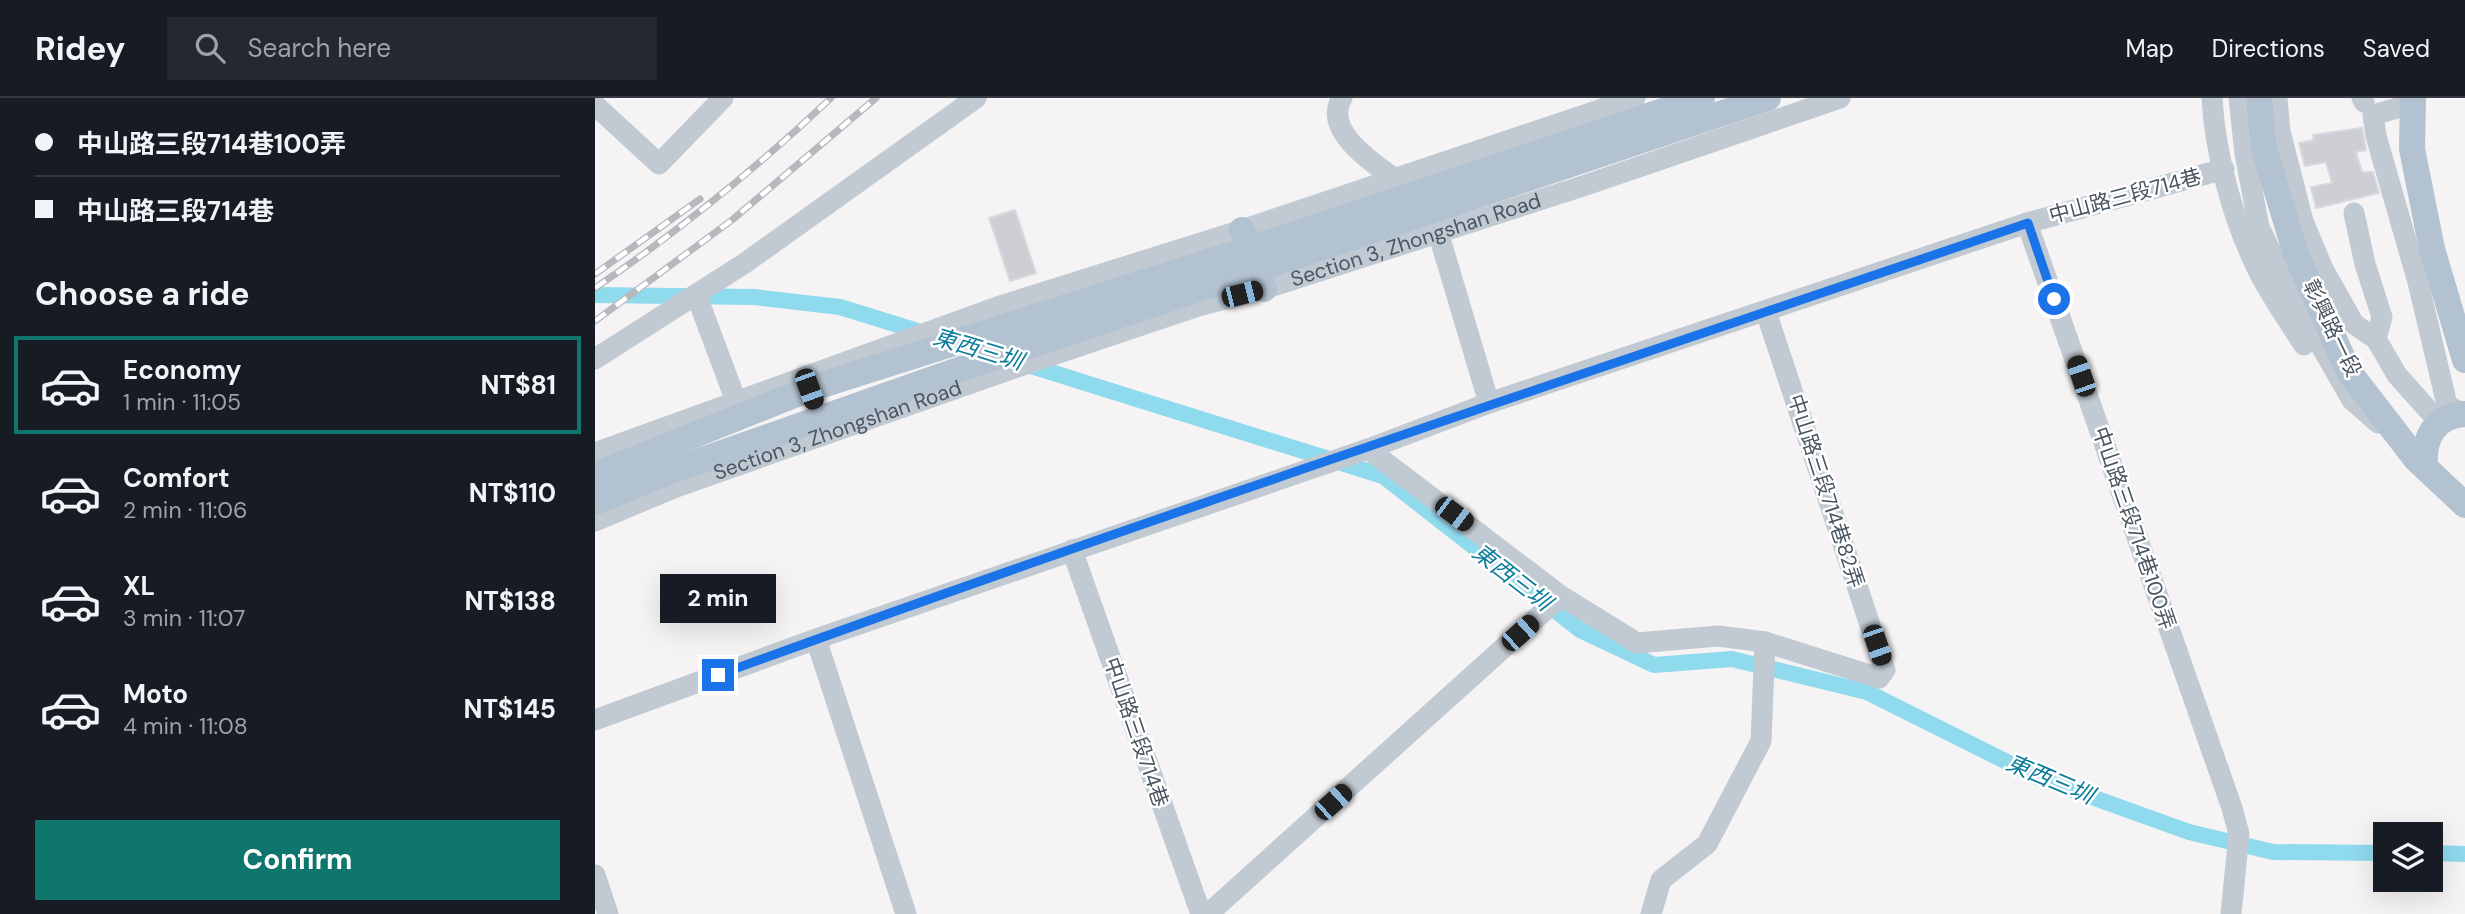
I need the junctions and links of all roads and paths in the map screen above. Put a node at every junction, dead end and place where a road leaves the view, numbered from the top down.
1 (723, 98) edge
2 (976, 98) edge
3 (1342, 98) edge
4 (1635, 98) edge
5 (1702, 98) edge
6 (1768, 98) edge
7 (1840, 98) edge
8 (2212, 98) edge
9 (2239, 98) edge
10 (2259, 98) edge
11 (2277, 98) edge
12 (2407, 103) edge
13 (595, 105) edge
14 (2224, 169) junction
15 (1395, 178) junction
16 (2354, 213) dead end
17 (2028, 223) junction
18 (1438, 232) junction
19 (1253, 259) junction
20 (696, 294) junction
21 (1766, 312) junction
22 (2376, 339) junction
23 (595, 359) edge
24 (2465, 360) edge
25 (807, 383) junction
26 (2352, 400) junction
27 (736, 401) junction
28 (1489, 403) junction
29 (2465, 414) edge
30 (2439, 422) junction
31 (823, 427) junction
32 (1367, 449) junction
33 (595, 453) edge
34 (2420, 463) junction
35 (595, 475) edge
36 (595, 502) edge
37 (2465, 505) edge
38 (595, 521) edge
39 (1072, 550) junction
40 (1561, 596) junction
41 (816, 639) junction
42 (1765, 642) junction
43 (595, 720) edge
44 (595, 875) edge
45 (608, 914) edge
46 (906, 914) edge
47 (1201, 914) edge
48 (1208, 914) edge
49 (1651, 914) edge
50 (2231, 914) edge

1 - 13 street
2 - 20 street
3 - 15 street
4 - 15 street, Section 3, Zhongshan Road
5 - 19 main road, Section 3, Zhongshan Road
6 - 19 main road, Section 3, Zhongshan Road
7 - 18 street, Section 3, Zhongshan Road
8 - 14 street
9 - 26 street
10 - 34 main road, 彰興路一段
11 - 22 street
12 - 24 main road
12 - 29 street
14 - 17 street, 中山路三段714巷
14 - 26 street
15 - 19 street, Section 3, Zhongshan Road
16 - 22 street
17 - 21 street, 中山路三段714巷
17 - 50 street, 中山路三段714巷100弄
18 - 19 street, Section 3, Zhongshan Road
18 - 28 street
19 - 25 main road, Section 3, Zhongshan Road
19 - 31 main road, Section 3, Zhongshan Road
20 - 23 street
20 - 27 street
21 - 28 street, 中山路三段714巷
21 - 42 street, 中山路三段714巷82弄
22 - 30 street
25 - 27 street, Section 3, Zhongshan Road
25 - 31 main road
25 - 35 main road, Section 3, Zhongshan Road
26 - 34 street, 彰興路一段
27 - 33 street, Section 3, Zhongshan Road
28 - 32 street, 中山路三段714巷
29 - 30 main road
30 - 34 main road
31 - 36 main road, Section 3, Zhongshan Road
31 - 38 street, Section 3, Zhongshan Road
32 - 39 street, 中山路三段714巷
32 - 40 street
34 - 37 main road
39 - 41 street, 中山路三段714巷
39 - 47 street, 中山路三段714巷
40 - 42 street
40 - 48 street
41 - 43 street, 中山路三段714巷
41 - 46 street
42 - 49 street
44 - 45 street

